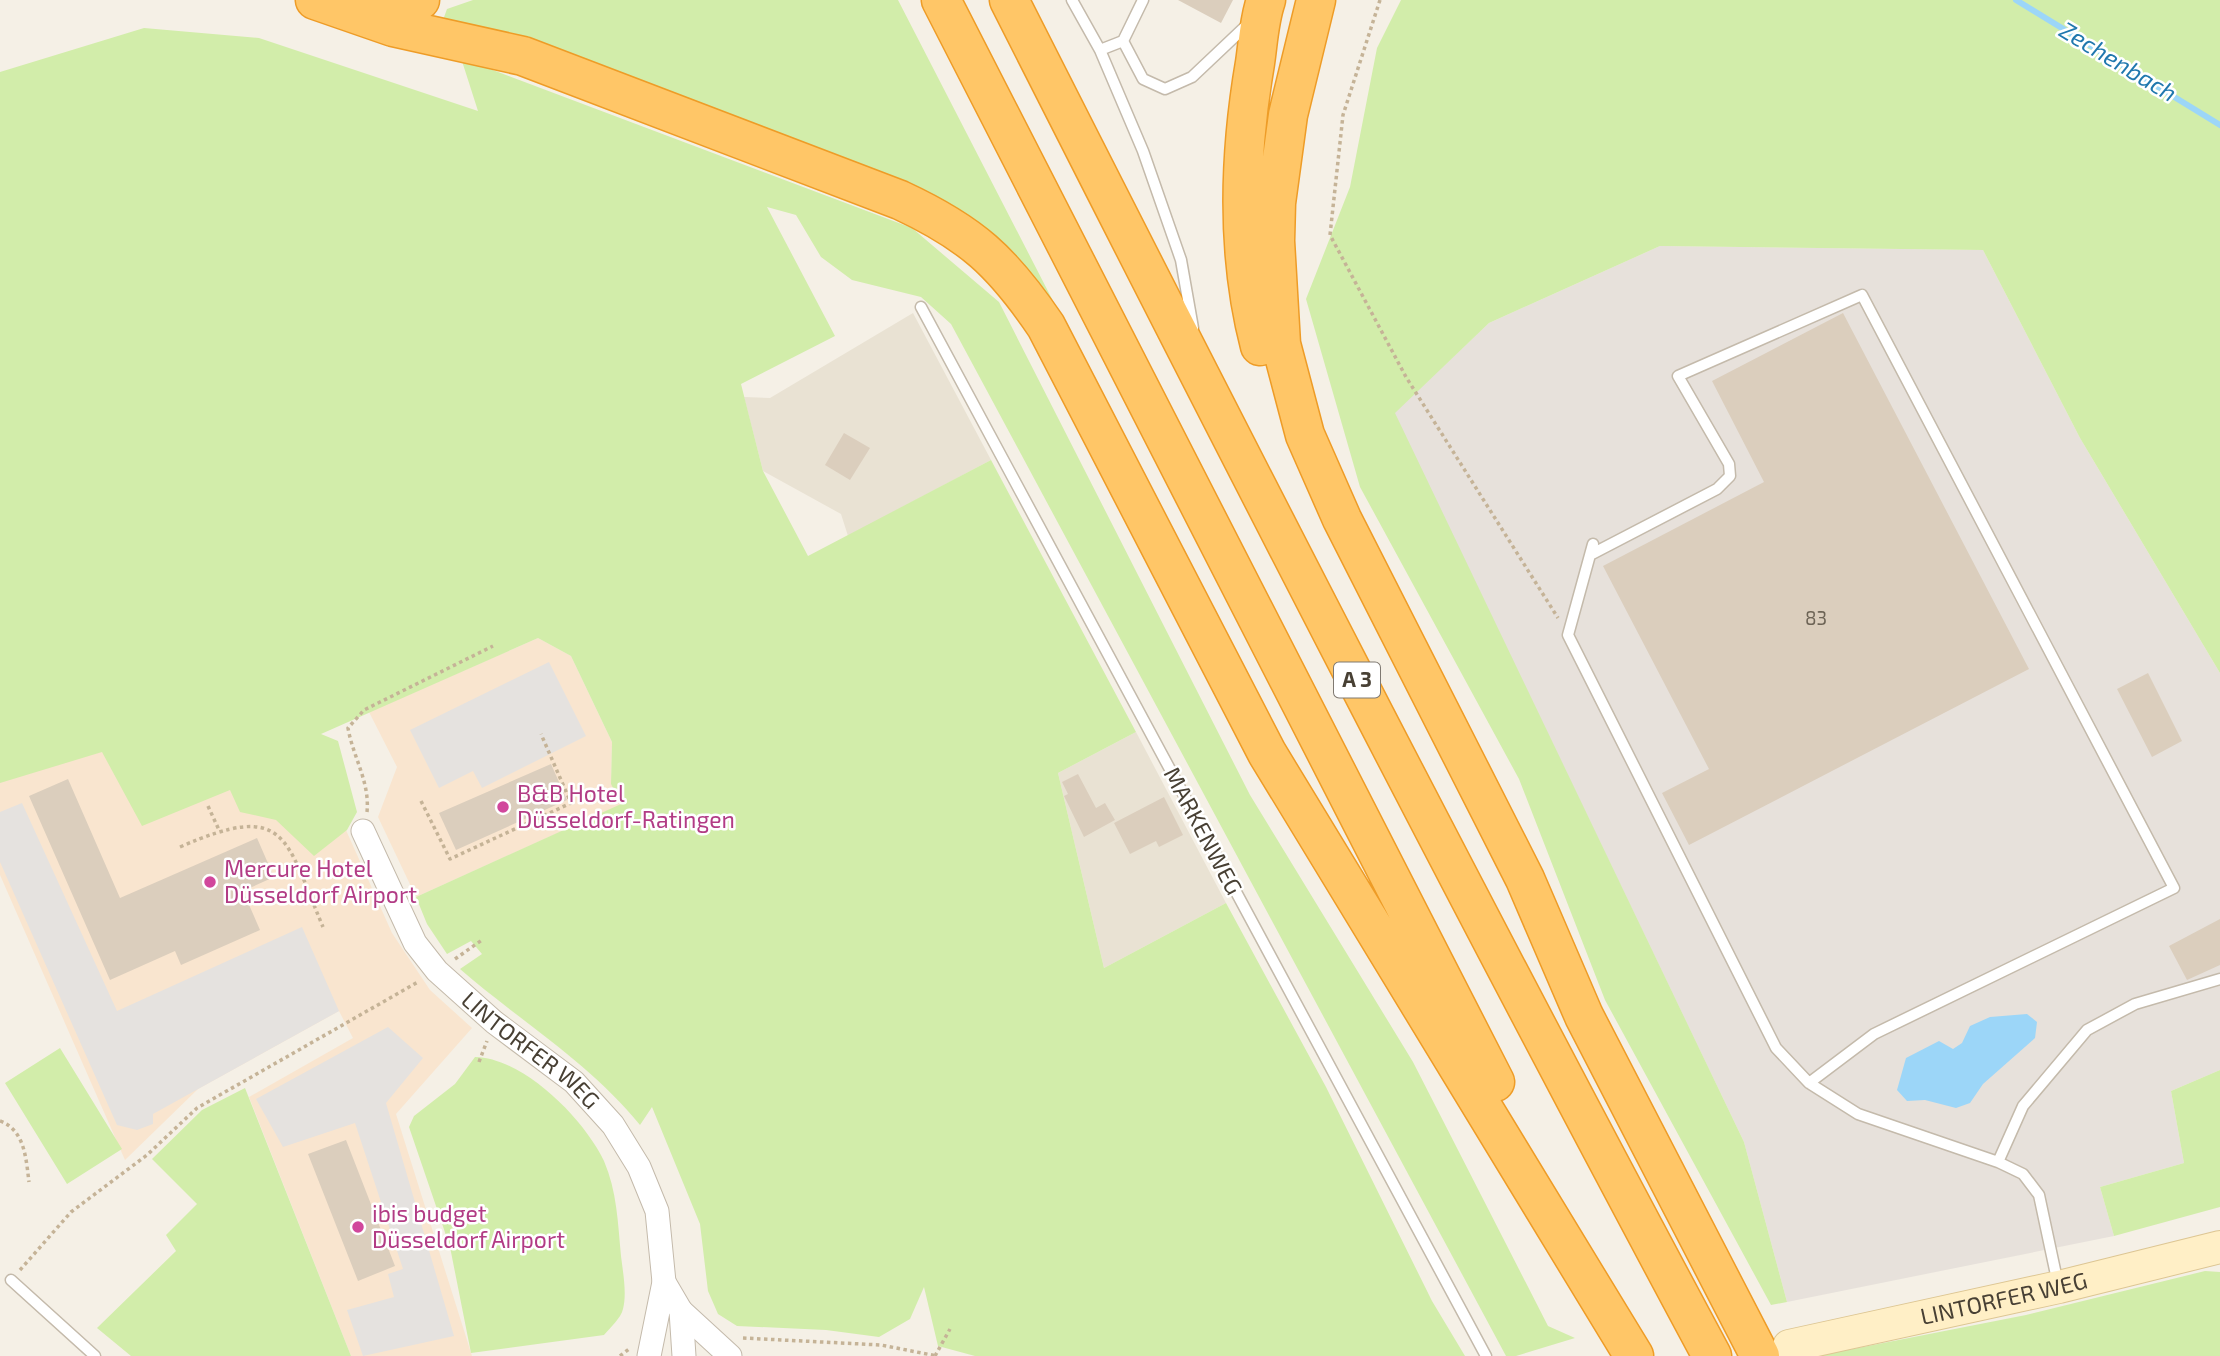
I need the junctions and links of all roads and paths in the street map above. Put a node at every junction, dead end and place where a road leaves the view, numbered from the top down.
1 (314, 0) edge
2 (371, 0) edge
3 (420, 0) edge
4 (940, 0) edge
5 (1010, 0) edge
6 (1073, 0) edge
7 (1143, 0) edge
8 (1316, 0) edge
9 (1380, 0) edge
10 (1265, 4) edge
11 (1123, 41) junction
12 (1100, 50) junction
13 (921, 307) dead end
14 (1202, 379) junction
15 (1329, 492) junction
16 (1568, 635) junction
17 (493, 646) dead end
18 (541, 734) dead end
19 (421, 801) dead end
20 (208, 806) dead end
21 (219, 830) junction
22 (363, 831) joint
23 (180, 847) dead end
24 (323, 927) dead end
25 (482, 940) dead end
26 (437, 971) junction
27 (2220, 979) edge
28 (1809, 1083) junction
29 (0, 1121) edge
30 (1998, 1162) junction
31 (29, 1182) dead end
32 (2220, 1247) edge
33 (11, 1280) joint
34 (664, 1282) junction
35 (2059, 1287) junction
36 (681, 1311) junction
37 (950, 1329) dead end
38 (713, 1340) junction
39 (651, 1346) edge
40 (1775, 1351) edge
41 (95, 1356) edge
42 (620, 1356) edge
43 (684, 1356) edge
44 (730, 1356) edge
45 (936, 1356) edge
46 (1486, 1356) edge
47 (1635, 1356) edge
48 (1712, 1356) edge

1 - 47 highway
2 - 3 highway
4 - 47 highway, A 3
5 - 14 highway, A 3
6 - 12 lane
7 - 11 lane
8 - 15 highway
9 - 16 path
10 - 11 lane
10 - 15 highway
11 - 12 lane
12 - 14 lane
13 - 46 lane, MARKENWEG
14 - 48 highway, A 3
15 - 40 highway
16 - 28 lane
16 - 28 lane
17 - 22 path
18 - 19 path
20 - 21 path
21 - 23 path
21 - 24 path
22 - 26 street, LINTORFER WEG
25 - 26 path
26 - 33 path
26 - 34 street, LINTORFER WEG
27 - 30 lane
28 - 30 lane
29 - 31 path
30 - 35 lane
32 - 35 main road, LINTORFER WEG
33 - 41 lane
34 - 36 street, LINTORFER WEG
34 - 39 street, LINTORFER WEG
35 - 40 main road, LINTORFER WEG
36 - 38 street, LINTORFER WEG
36 - 43 street, LINTORFER WEG
37 - 45 path
38 - 44 street, LINTORFER WEG
38 - 45 path
39 - 42 path

